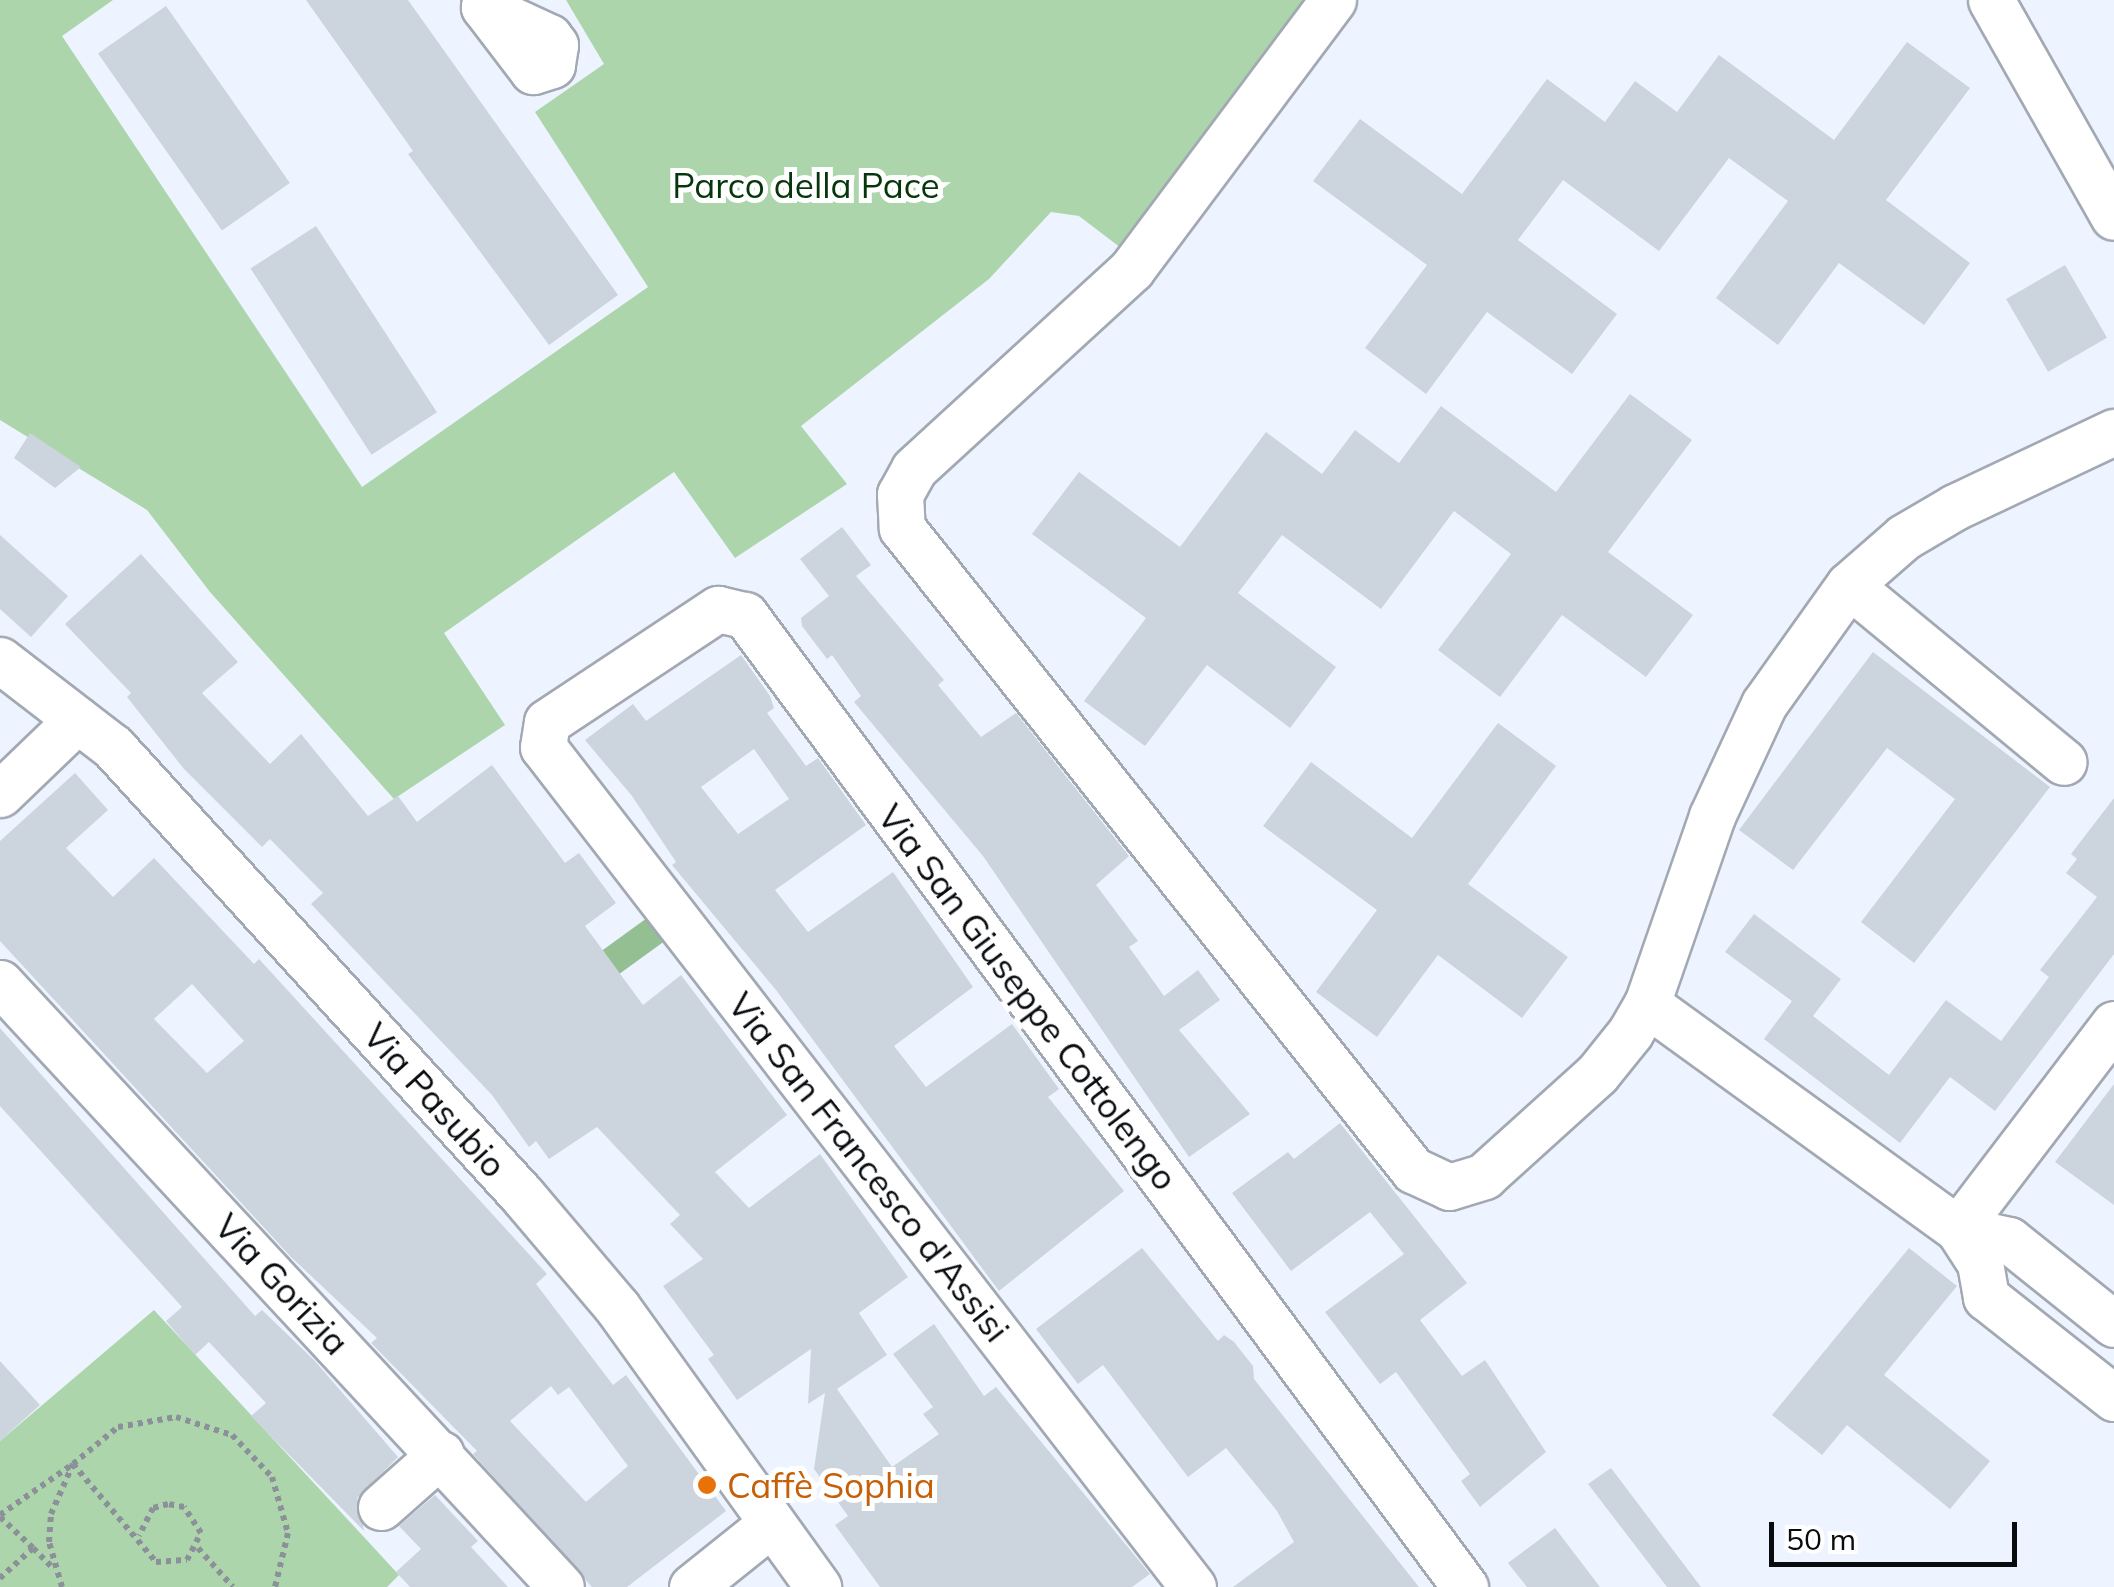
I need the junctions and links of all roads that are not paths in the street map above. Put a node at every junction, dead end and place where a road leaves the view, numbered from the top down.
1 (1333, 0) edge
2 (1991, 0) edge
3 (2114, 216) edge
4 (2114, 432) edge
5 (1849, 585) junction
6 (0, 660) edge
7 (77, 720) junction
8 (543, 747) joint
9 (2064, 762) dead end
10 (0, 794) edge
11 (0, 983) edge
12 (1647, 1004) junction
13 (2114, 1024) edge
14 (1958, 1228) junction
15 (2114, 1324) edge
16 (2114, 1398) edge
17 (441, 1454) junction
18 (381, 1507) dead end
19 (772, 1523) junction
20 (561, 1587) edge
21 (692, 1587) edge
22 (818, 1587) edge
23 (1193, 1587) edge
24 (1465, 1587) edge

1 - 12 street
2 - 3 street
4 - 5 street
5 - 9 street
5 - 12 street
6 - 7 street, Via Pasubio
7 - 10 street
7 - 19 street, Via Pasubio
8 - 23 street, Via San Francesco d'Assisi
8 - 24 street, Via San Giuseppe Cottolengo
11 - 17 street, Via Gorizia
12 - 14 street
13 - 14 street
14 - 15 street
14 - 16 street
17 - 18 street
17 - 20 street, Via Gorizia
19 - 21 street
19 - 22 street, Via Pasubio

